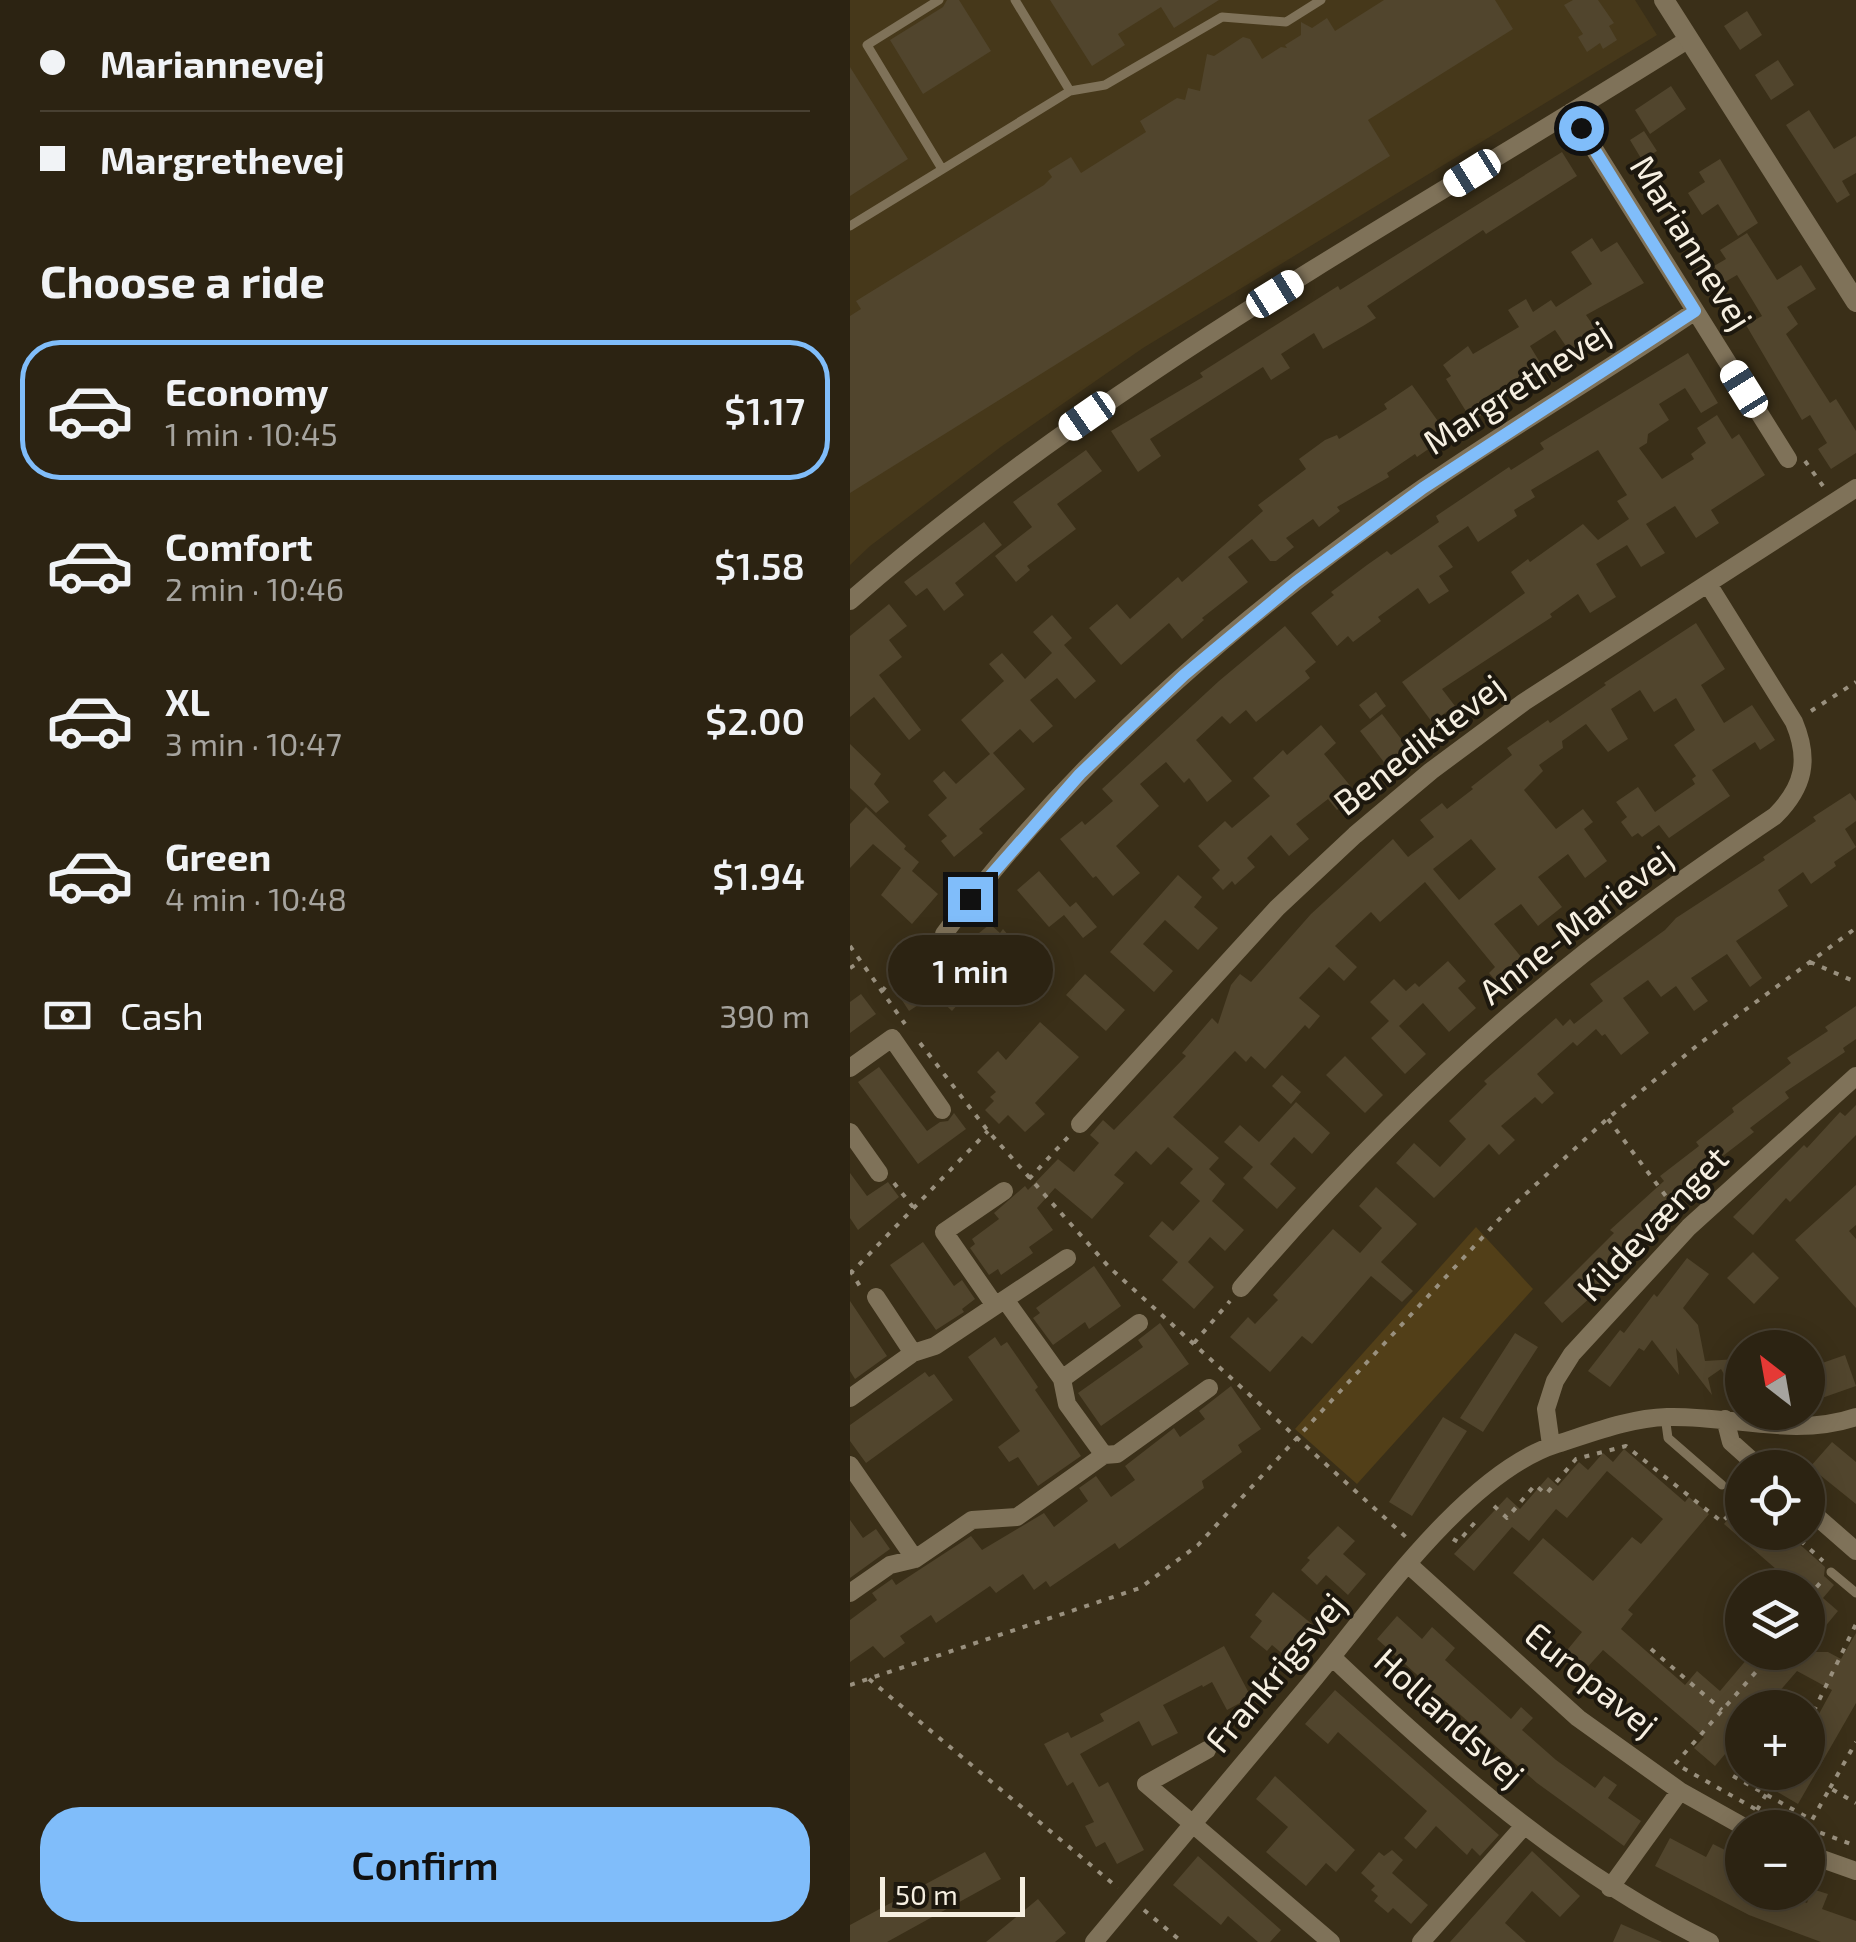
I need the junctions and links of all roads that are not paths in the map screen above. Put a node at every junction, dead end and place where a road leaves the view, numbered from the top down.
1 (939, 0) edge
2 (1015, 0) edge
3 (1322, 0) edge
4 (1664, 0) edge
5 (1689, 39) junction
6 (1070, 91) junction
7 (1571, 112) junction
8 (942, 169) junction
9 (850, 226) edge
10 (1856, 302) edge
11 (1695, 311) junction
12 (1788, 459) road end
13 (1856, 488) edge
14 (1708, 584) junction
15 (850, 601) edge
16 (944, 934) road end
17 (850, 1068) edge
18 (1856, 1076) edge
19 (942, 1110) dead end
20 (1080, 1124) road end
21 (850, 1132) edge
22 (879, 1173) road end
23 (1004, 1190) dead end
24 (1067, 1258) dead end
25 (1240, 1288) road end
26 (876, 1298) dead end
27 (1000, 1303) junction
28 (1139, 1323) dead end
29 (914, 1353) junction
30 (1062, 1379) junction
31 (1209, 1388) dead end
32 (850, 1398) edge
33 (1665, 1416) junction
34 (1725, 1418) edge
35 (1856, 1418) edge
36 (1825, 1425) edge
37 (1551, 1445) junction
38 (1104, 1455) junction
39 (850, 1465) edge
40 (1722, 1485) dead end
41 (1825, 1524) edge
42 (1856, 1551) edge
43 (1415, 1558) junction
44 (914, 1559) junction
45 (1831, 1572) road end
46 (850, 1593) edge
47 (1856, 1593) edge
48 (1332, 1657) junction
49 (1207, 1750) dead end
50 (1680, 1791) junction
51 (1725, 1812) edge
52 (1193, 1824) junction
53 (1523, 1828) junction
54 (1825, 1860) edge
55 (1856, 1871) edge
56 (1610, 1888) junction
57 (1094, 1942) edge
58 (1331, 1942) edge
59 (1421, 1942) edge
60 (1708, 1942) edge

1 - 8 lane
2 - 6 lane
3 - 6 lane
4 - 5 street
5 - 7 street
5 - 10 street
6 - 8 lane
7 - 11 street, Mariannevej
7 - 15 street
8 - 9 lane
11 - 12 street, Mariannevej
11 - 16 street, Margrethevej
13 - 14 street, Benediktevej
14 - 20 street, Benediktevej
14 - 25 street, Anne-Marievej
17 - 19 street
18 - 37 street, Kildevænget
21 - 22 street
23 - 27 street
24 - 27 street
26 - 29 street
27 - 29 street
27 - 30 street
28 - 30 street
29 - 32 street
30 - 38 street
31 - 38 street
33 - 34 street, Frankrigsvej
33 - 37 street, Frankrigsvej
33 - 40 lane
35 - 36 street, Frankrigsvej
37 - 43 street, Frankrigsvej
38 - 44 street
39 - 44 street
41 - 42 street
43 - 48 street, Frankrigsvej
43 - 50 street, Europavej
44 - 46 street
45 - 47 lane
48 - 52 street, Frankrigsvej
48 - 53 street, Hollandsvej
49 - 52 street, Frankrigsvej
50 - 51 street, Europavej
50 - 56 street
52 - 57 street, Frankrigsvej
52 - 58 street
53 - 56 street, Hollandsvej
53 - 59 street, Hollandsvej
54 - 55 street
56 - 60 street, Hollandsvej

